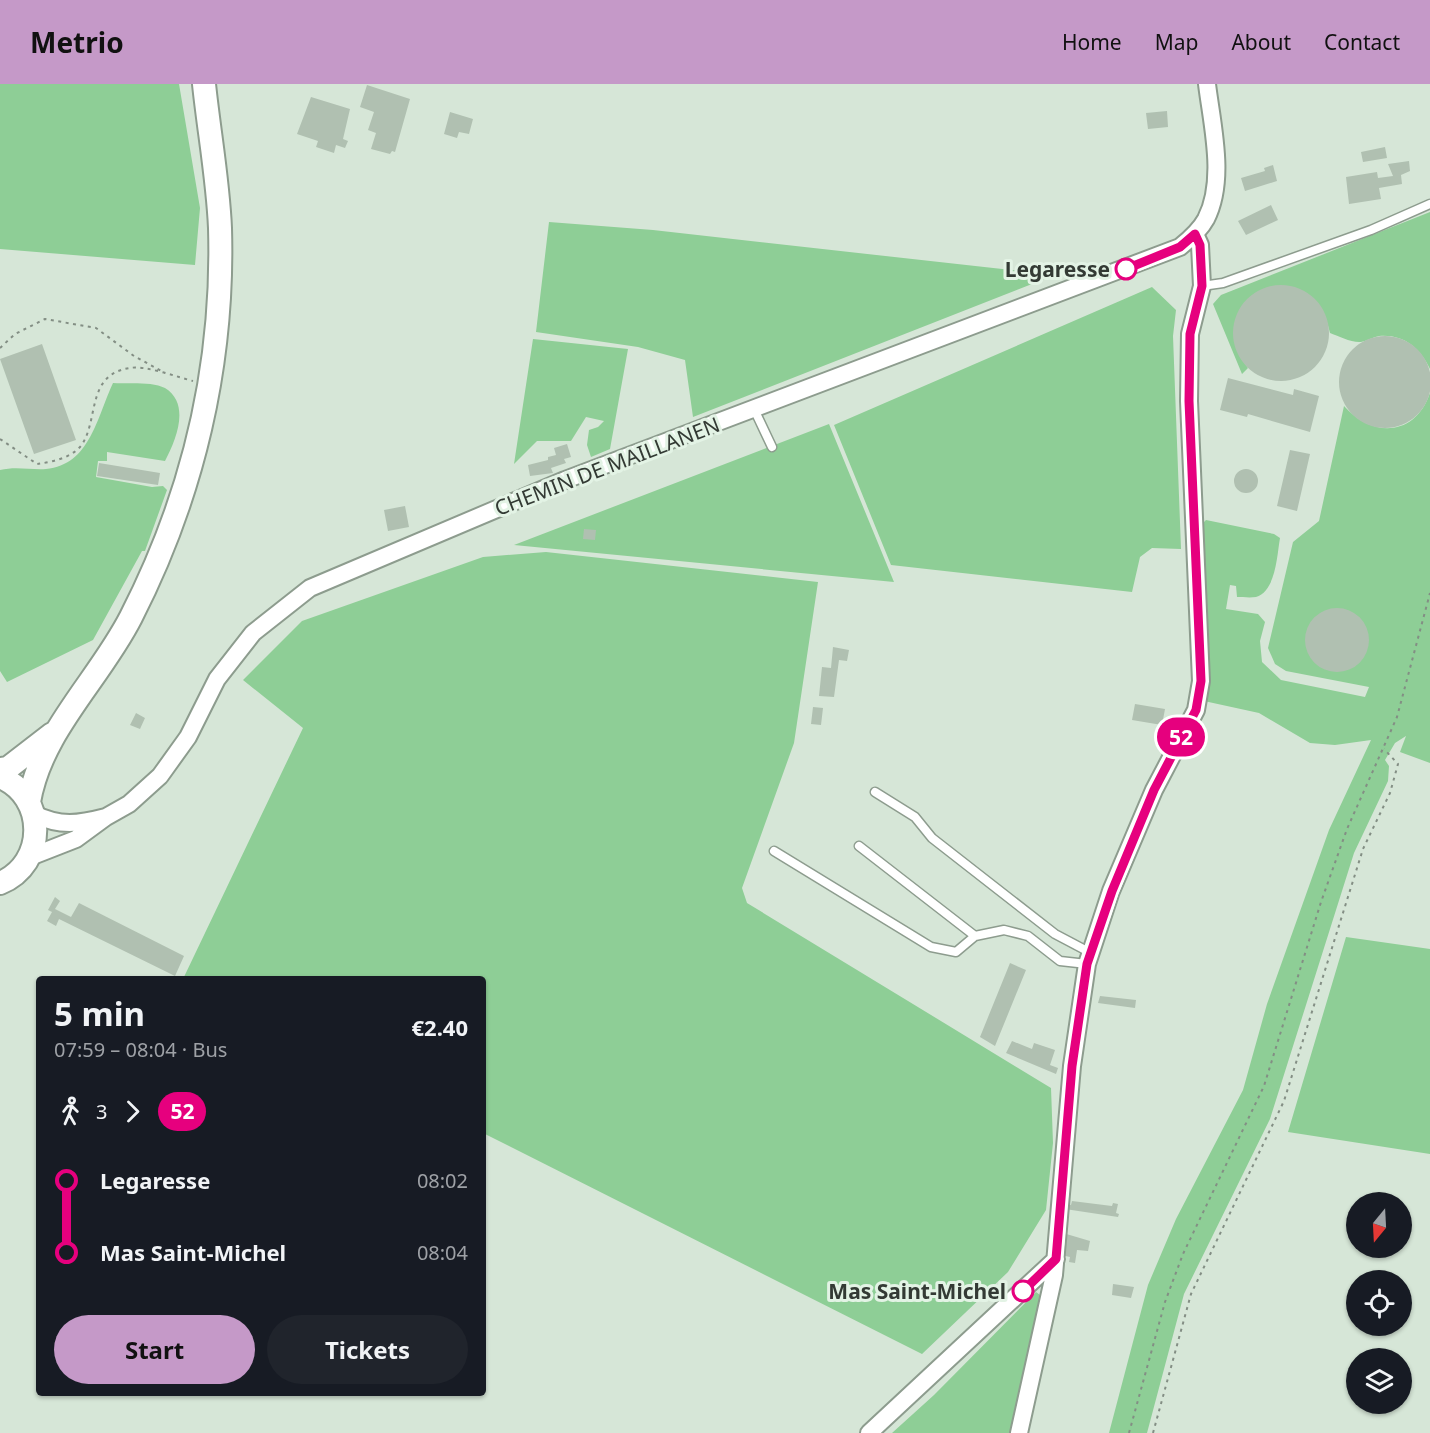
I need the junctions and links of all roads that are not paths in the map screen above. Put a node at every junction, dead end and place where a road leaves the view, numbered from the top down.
1 (204, 84) edge
2 (1207, 84) edge
3 (1430, 204) edge
4 (1195, 234) junction
5 (1202, 286) junction
6 (754, 409) junction
7 (772, 447) dead end
8 (58, 729) junction
9 (0, 769) edge
10 (0, 777) edge
11 (875, 792) dead end
12 (31, 808) junction
13 (106, 818) junction
14 (859, 846) dead end
15 (774, 851) dead end
16 (30, 857) junction
17 (1, 888) edge
18 (975, 936) junction
19 (1089, 958) junction
20 (1056, 1259) junction
21 (868, 1433) edge
22 (1019, 1433) edge

1 - 8 main road
2 - 4 street
3 - 5 lane
4 - 5 street
4 - 6 street, CHEMIN DE MAILLANEN
5 - 19 street
6 - 7 lane
6 - 13 street, CHEMIN DE MAILLANEN
8 - 9 main road
8 - 12 main road
10 - 12 main road
11 - 19 lane
12 - 13 street
12 - 16 main road
13 - 16 street, CHEMIN DE MAILLANEN
14 - 18 lane
15 - 18 lane
16 - 17 main road
18 - 19 lane
19 - 20 street
20 - 21 street
20 - 22 street

